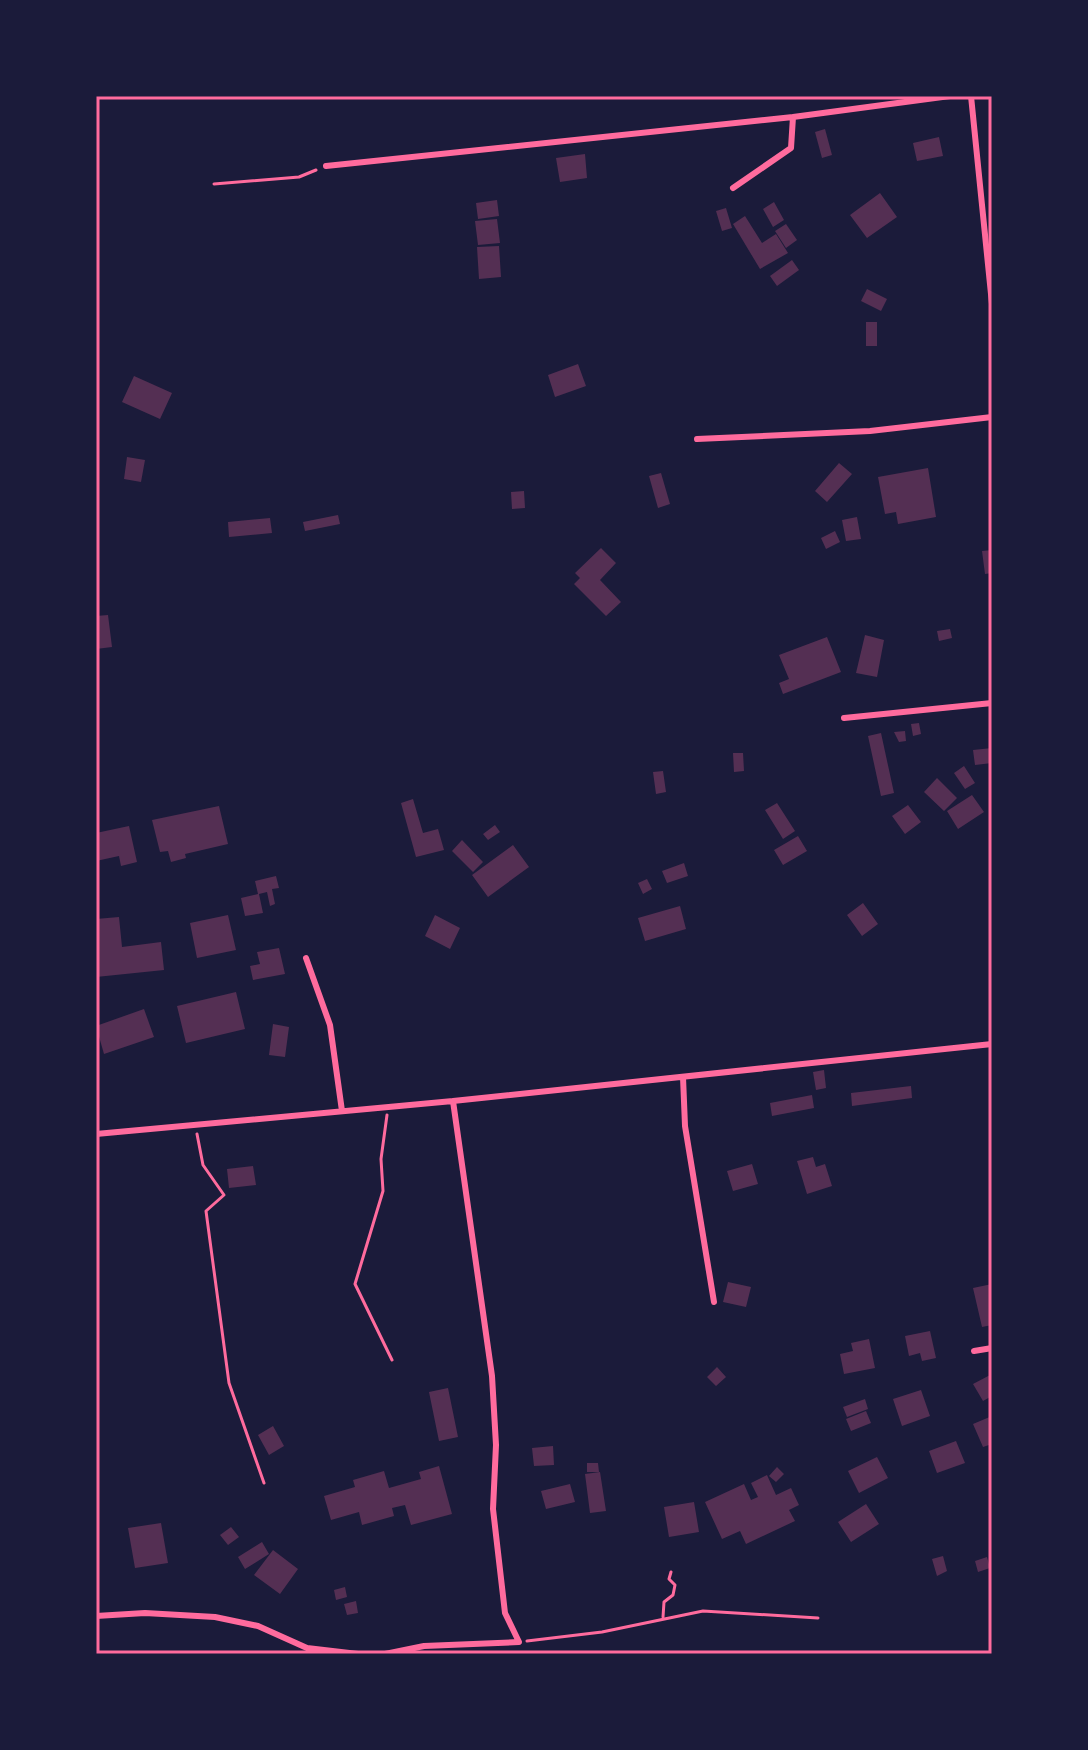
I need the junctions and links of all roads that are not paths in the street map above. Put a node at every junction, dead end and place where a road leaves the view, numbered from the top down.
1 (950, 96) edge
2 (971, 96) edge
3 (793, 117) junction
4 (326, 166) road end
5 (733, 188) dead end
6 (992, 304) edge
7 (992, 417) edge
8 (697, 439) dead end
9 (992, 703) edge
10 (844, 718) dead end
11 (306, 958) dead end
12 (992, 1044) edge
13 (683, 1077) junction
14 (453, 1101) junction
15 (342, 1111) junction
16 (96, 1134) edge
17 (714, 1302) dead end
18 (992, 1348) edge
19 (974, 1351) dead end
20 (96, 1616) edge
21 (358, 1654) edge
22 (385, 1654) edge

1 - 3 street
2 - 6 street
3 - 4 street
3 - 5 street
7 - 8 street
9 - 10 street
11 - 15 street
12 - 13 street
13 - 14 street
13 - 17 street
14 - 15 street
14 - 22 street
15 - 16 street
18 - 19 street
20 - 21 street

